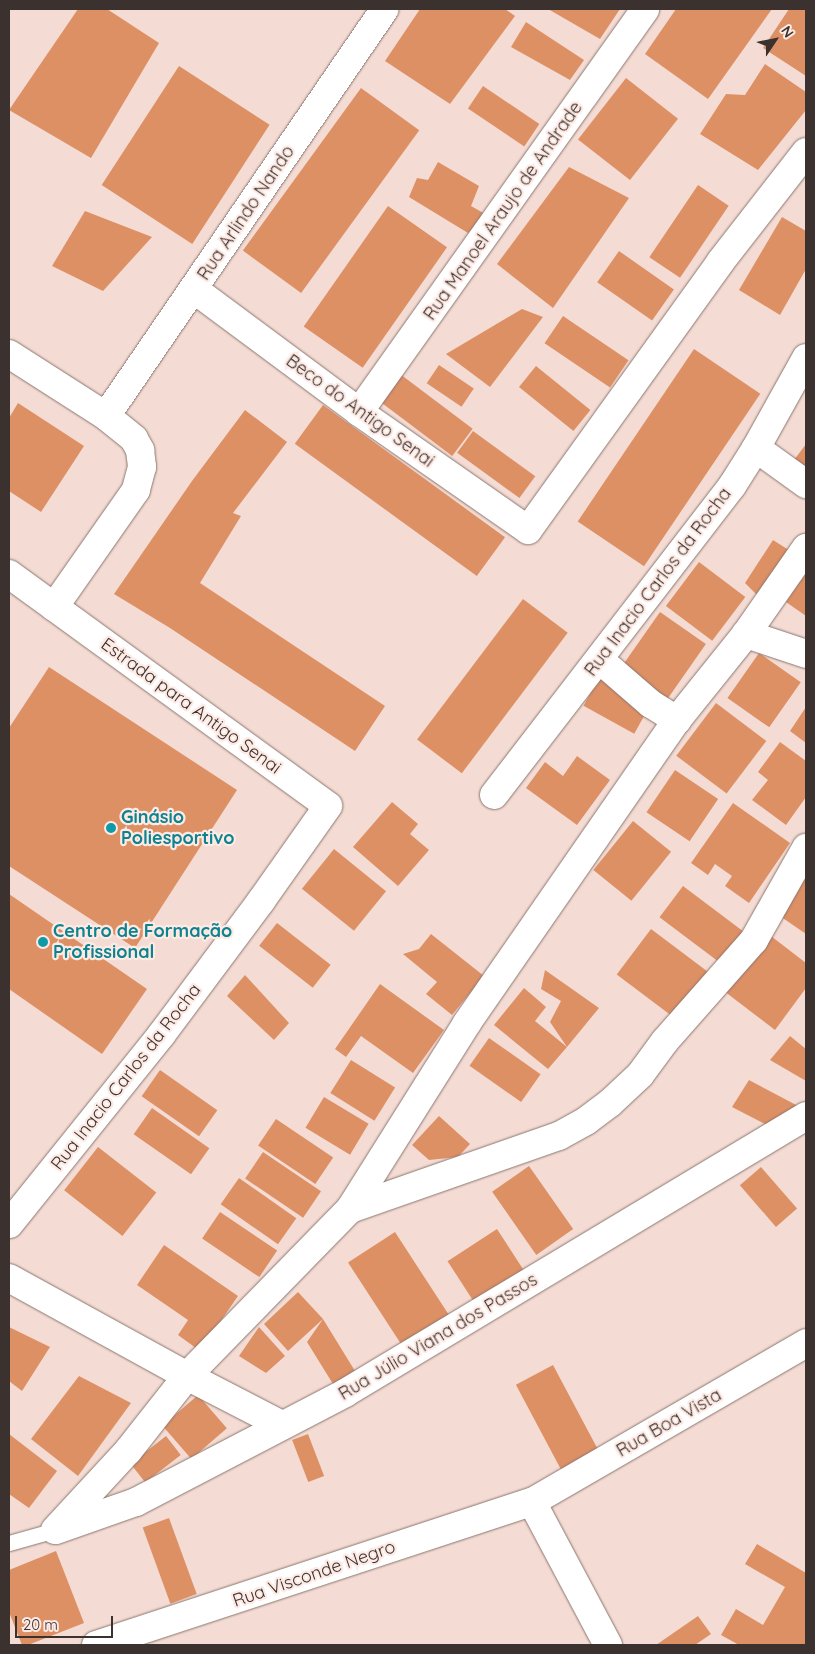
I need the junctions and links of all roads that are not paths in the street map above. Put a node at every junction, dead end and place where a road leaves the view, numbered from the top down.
1 (384, 9) edge
2 (645, 9) edge
3 (806, 152) edge
4 (194, 290) junction
5 (9, 354) edge
6 (806, 358) edge
7 (359, 412) junction
8 (106, 416) junction
9 (756, 448) junction
10 (806, 484) edge
11 (806, 548) edge
12 (9, 574) edge
13 (54, 607) junction
14 (746, 634) junction
15 (806, 654) edge
16 (600, 660) junction
17 (677, 720) junction
18 (494, 795) dead end
19 (328, 806) joint
20 (806, 848) edge
21 (806, 1116) edge
22 (350, 1209) junction
23 (9, 1224) edge
24 (9, 1278) edge
25 (806, 1343) edge
26 (187, 1376) junction
27 (282, 1425) junction
28 (532, 1502) junction
29 (54, 1530) junction
30 (9, 1543) edge
31 (96, 1645) edge
32 (608, 1645) edge

1 - 4 street, Rua Arlindo Nando
2 - 7 street, Rua Manoel Araujo de Andrade
3 - 7 street, Beco do Antigo Senai
4 - 7 street, Beco do Antigo Senai
4 - 8 street, Rua Arlindo Nando
5 - 8 street
6 - 9 street, Rua Inacio Carlos da Rocha
8 - 13 street
9 - 10 street
9 - 16 street, Rua Inacio Carlos da Rocha
11 - 14 street
12 - 13 street, Estrada para Antigo Senai
13 - 19 street, Estrada para Antigo Senai
14 - 15 street
14 - 17 street
16 - 17 street
16 - 18 street, Rua Inacio Carlos da Rocha
17 - 22 street
19 - 23 street, Rua Inacio Carlos da Rocha
20 - 22 street
21 - 27 street, Rua Júlio Viana dos Passos
22 - 26 street
24 - 26 street
25 - 28 street, Rua Boa Vista
26 - 27 street
26 - 29 street
27 - 29 street, Rua Júlio Viana dos Passos
28 - 31 street, Rua Visconde Negro
28 - 32 street
29 - 30 lane

